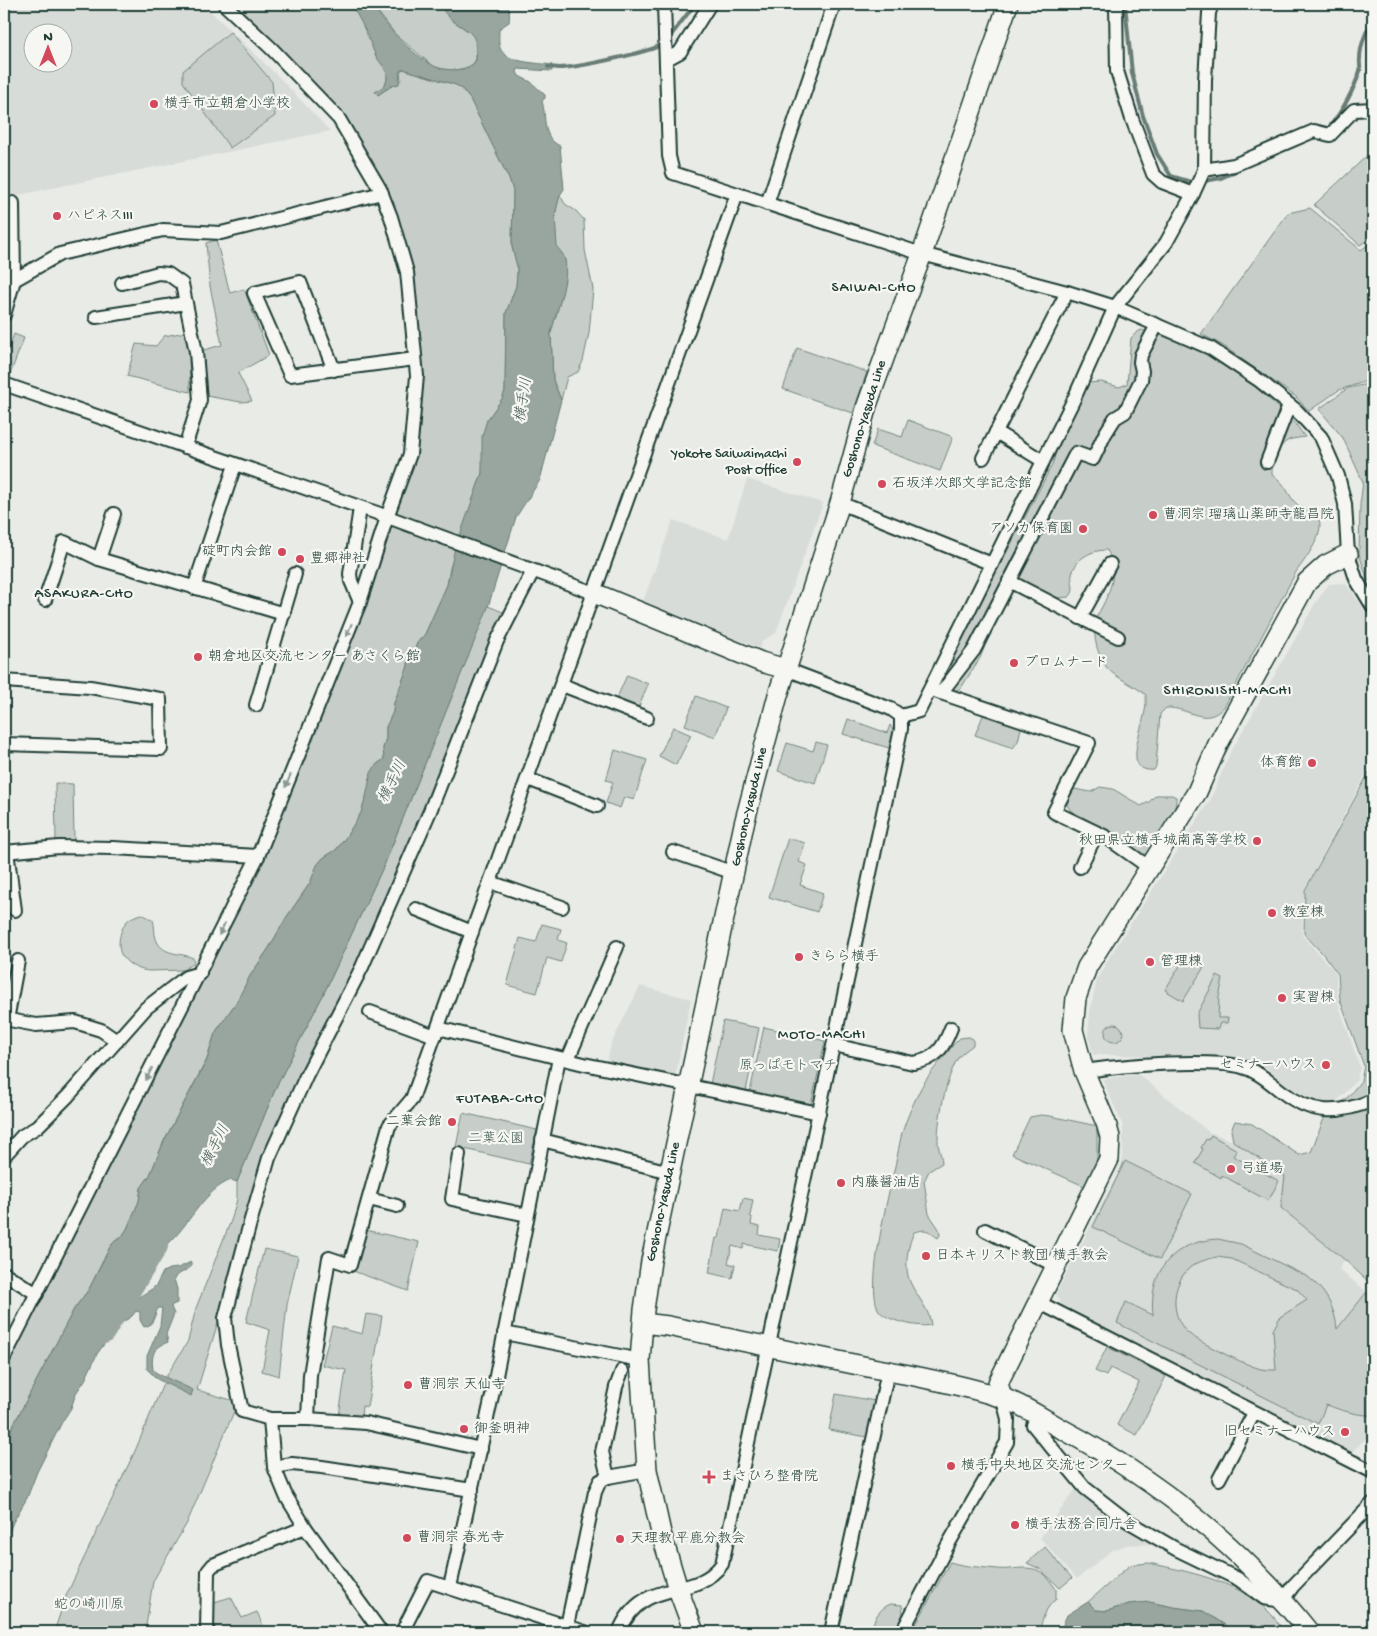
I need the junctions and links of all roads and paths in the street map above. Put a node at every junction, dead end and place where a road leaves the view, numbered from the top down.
1 (224, 4) edge
2 (664, 4) edge
3 (710, 4) edge
4 (834, 4) edge
5 (1008, 4) edge
6 (1116, 4) edge
7 (1212, 4) edge
8 (667, 60) junction
9 (1373, 109) edge
10 (1202, 172) junction
11 (1195, 191) junction
12 (382, 193) junction
13 (737, 194) junction
14 (13, 203) dead end
15 (767, 204) junction
16 (922, 254) junction
17 (14, 280) junction
18 (122, 283) dead end
19 (1067, 292) junction
20 (186, 303) junction
21 (1115, 307) junction
22 (4, 315) edge
23 (96, 317) dead end
24 (1158, 325) junction
25 (415, 359) junction
26 (334, 370) junction
27 (4, 384) edge
28 (1289, 404) junction
29 (996, 432) junction
30 (184, 448) junction
31 (983, 458) dead end
32 (1043, 461) junction
33 (1267, 462) dead end
34 (235, 465) junction
35 (840, 503) junction
36 (360, 508) junction
37 (114, 514) dead end
38 (392, 519) junction
39 (1348, 554) junction
40 (99, 560) junction
41 (992, 564) junction
42 (1110, 564) dead end
43 (531, 570) junction
44 (295, 574) dead end
45 (1009, 581) junction
46 (194, 588) junction
47 (594, 593) junction
48 (45, 600) dead end
49 (360, 602) junction
50 (1373, 607) edge
51 (284, 614) junction
52 (1080, 618) junction
53 (1118, 637) dead end
54 (786, 669) junction
55 (4, 681) edge
56 (562, 685) junction
57 (935, 691) junction
58 (256, 705) dead end
59 (901, 716) junction
60 (647, 718) dead end
61 (4, 744) edge
62 (528, 779) junction
63 (597, 806) dead end
64 (1097, 833) junction
65 (5, 851) edge
66 (673, 852) dead end
67 (258, 856) junction
68 (1080, 867) dead end
69 (1150, 868) junction
70 (734, 873) junction
71 (490, 882) junction
72 (562, 907) dead end
73 (416, 909) dead end
74 (15, 910) dead end
75 (472, 932) junction
76 (617, 947) dead end
77 (18, 961) dead end
78 (200, 973) junction
79 (370, 1012) dead end
80 (5, 1020) edge
81 (951, 1028) dead end
82 (436, 1032) junction
83 (117, 1041) junction
84 (834, 1045) junction
85 (563, 1058) junction
86 (1084, 1071) junction
87 (689, 1086) junction
88 (1373, 1100) edge
89 (819, 1113) junction
90 (542, 1140) junction
91 (459, 1154) dead end
92 (4, 1156) edge
93 (670, 1172) junction
94 (369, 1199) junction
95 (397, 1206) dead end
96 (527, 1215) junction
97 (985, 1230) dead end
98 (1056, 1266) junction
99 (4, 1273) edge
100 (37, 1294) junction
101 (1038, 1302) junction
102 (643, 1323) junction
103 (504, 1333) junction
104 (768, 1346) junction
105 (4, 1358) edge
106 (640, 1360) junction
107 (622, 1371) dead end
108 (888, 1371) junction
109 (1002, 1397) junction
110 (1254, 1413) junction
111 (270, 1419) junction
112 (308, 1419) junction
113 (1033, 1425) dead end
114 (481, 1449) junction
115 (274, 1467) junction
116 (647, 1470) junction
117 (1373, 1472) edge
118 (608, 1477) junction
119 (1219, 1479) dead end
120 (472, 1490) junction
121 (1373, 1503) edge
122 (304, 1527) junction
123 (450, 1587) junction
124 (678, 1588) junction
125 (1282, 1601) junction
126 (567, 1626) junction
127 (207, 1632) edge
128 (381, 1632) edge
129 (402, 1632) edge
130 (585, 1632) edge
131 (619, 1632) edge
132 (694, 1632) edge
133 (831, 1632) edge
134 (902, 1632) edge
135 (1309, 1632) edge

1 - 12 street
2 - 8 street
3 - 8 street
4 - 15 street
5 - 16 street, Goshono-Yasuda Line
6 - 11 street
7 - 10 street
8 - 13 street
9 - 10 street
10 - 11 street
11 - 21 street
12 - 17 street
12 - 25 street
13 - 15 street
13 - 47 street
14 - 17 street
15 - 16 street
16 - 19 street
16 - 35 street, Goshono-Yasuda Line
17 - 22 street
18 - 20 street
19 - 21 street
19 - 29 street
20 - 23 street
20 - 30 street
21 - 24 street
21 - 32 street
24 - 28 street
24 - 45 street
25 - 26 street
25 - 38 street
26 - 26 street
27 - 30 street
28 - 33 street
28 - 39 street
29 - 31 street
29 - 32 street
30 - 34 street
32 - 41 street
34 - 36 street
34 - 46 street
35 - 41 street
35 - 54 street, Goshono-Yasuda Line
36 - 38 street
36 - 49 street
37 - 40 street
38 - 43 street
38 - 49 street
39 - 50 street
39 - 69 street
40 - 46 street
40 - 48 street
41 - 57 street
42 - 52 street
43 - 47 street
43 - 111 street
44 - 51 street
45 - 52 street
45 - 57 street
46 - 51 street
47 - 54 street
47 - 56 street
49 -> 67 street
51 - 58 street
52 - 53 street
54 - 59 street
54 - 70 street, Goshono-Yasuda Line
55 - 61 street
56 - 60 street
56 - 62 street
57 - 59 street
57 - 64 street
59 - 84 street
62 - 63 street
62 - 71 street
64 - 68 street
64 - 69 street
65 - 67 street
65 - 74 street
66 - 70 street
67 -> 78 street
69 - 86 street
70 - 87 street, Goshono-Yasuda Line
71 - 72 street
71 - 75 street
73 - 75 street
75 - 82 street
76 - 85 street
77 - 80 street
78 - 83 street
78 -> 100 street
79 - 82 street
80 - 83 street
81 - 84 street
82 - 85 street
82 - 94 street
83 - 92 street
84 - 89 street
85 - 87 street
85 - 90 street
86 - 88 street
86 - 98 street
87 - 89 street
87 - 93 street, Goshono-Yasuda Line
89 - 104 street
90 - 93 street
90 - 96 street
91 - 96 street
93 - 102 street, Goshono-Yasuda Line
94 - 95 street
94 - 112 street
96 - 103 street
97 - 98 street
98 - 101 street
99 - 100 street
100 - 105 street
101 - 109 street
101 - 110 street
102 - 104 street
102 - 106 street, Goshono-Yasuda Line
103 - 106 street
103 - 114 street
104 - 108 street
104 - 124 street
106 - 116 street, Goshono-Yasuda Line
107 - 118 street
108 - 109 street
108 - 133 street
109 - 125 street
109 - 134 street
110 - 117 street
110 - 119 street
111 - 112 street
111 - 115 street
112 - 114 street
113 - 125 street
114 - 120 street
115 - 120 street
115 - 122 street
116 - 118 street
116 - 124 street, Goshono-Yasuda Line
118 - 126 street
120 - 123 street
121 - 125 street
122 - 127 street
122 - 128 street
123 - 126 street
123 - 129 street
124 - 131 street
124 - 132 street, Goshono-Yasuda Line
125 - 135 street
126 - 130 street

